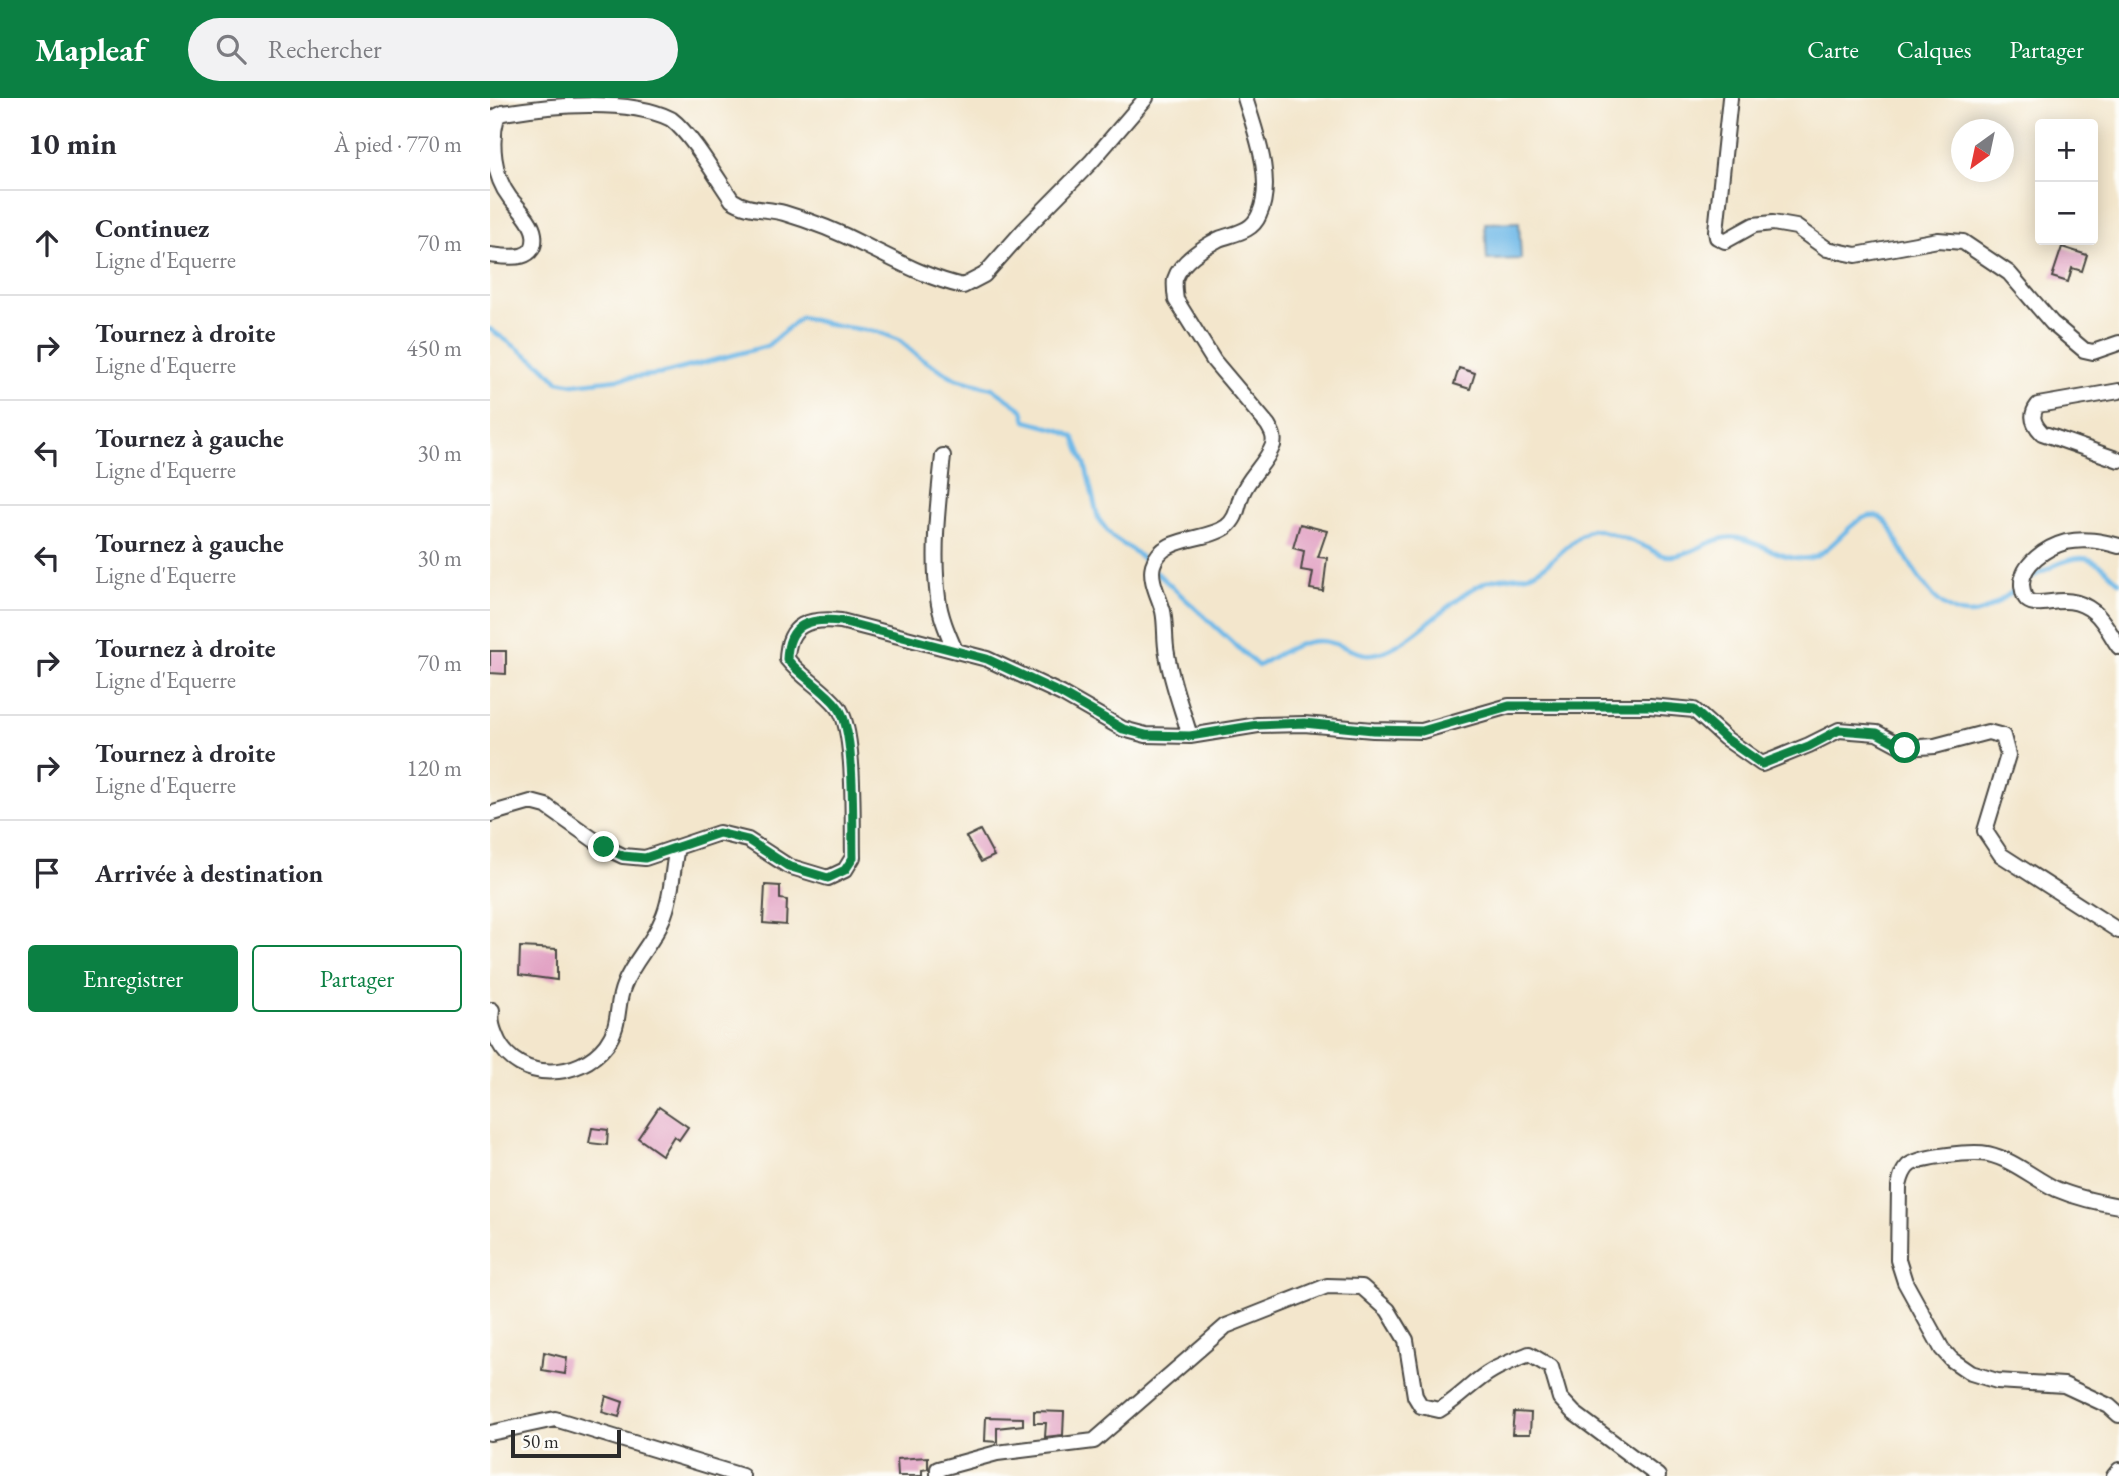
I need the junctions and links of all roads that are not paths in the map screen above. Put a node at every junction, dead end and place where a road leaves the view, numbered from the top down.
1 (1146, 98) edge
2 (1245, 98) edge
3 (1730, 98) edge
4 (490, 255) edge
5 (2119, 343) edge
6 (2119, 391) edge
7 (943, 456) dead end
8 (2119, 460) edge
9 (2119, 546) edge
10 (2119, 647) edge
11 (955, 650) junction
12 (1190, 736) junction
13 (490, 814) edge
14 (677, 847) junction
15 (2119, 931) edge
16 (492, 1010) dead end
17 (2119, 1206) edge
18 (2119, 1415) edge
19 (490, 1433) edge
20 (2119, 1470) edge
21 (742, 1476) edge
22 (938, 1476) edge
23 (1658, 1476) edge
24 (2114, 1476) edge

1 - 4 street
2 - 12 street
3 - 5 street
6 - 8 street
7 - 11 street
9 - 10 street
11 - 12 street
11 - 14 street
12 - 15 street
13 - 14 street
14 - 16 street
17 - 18 street
19 - 21 street
20 - 24 street
22 - 23 street

